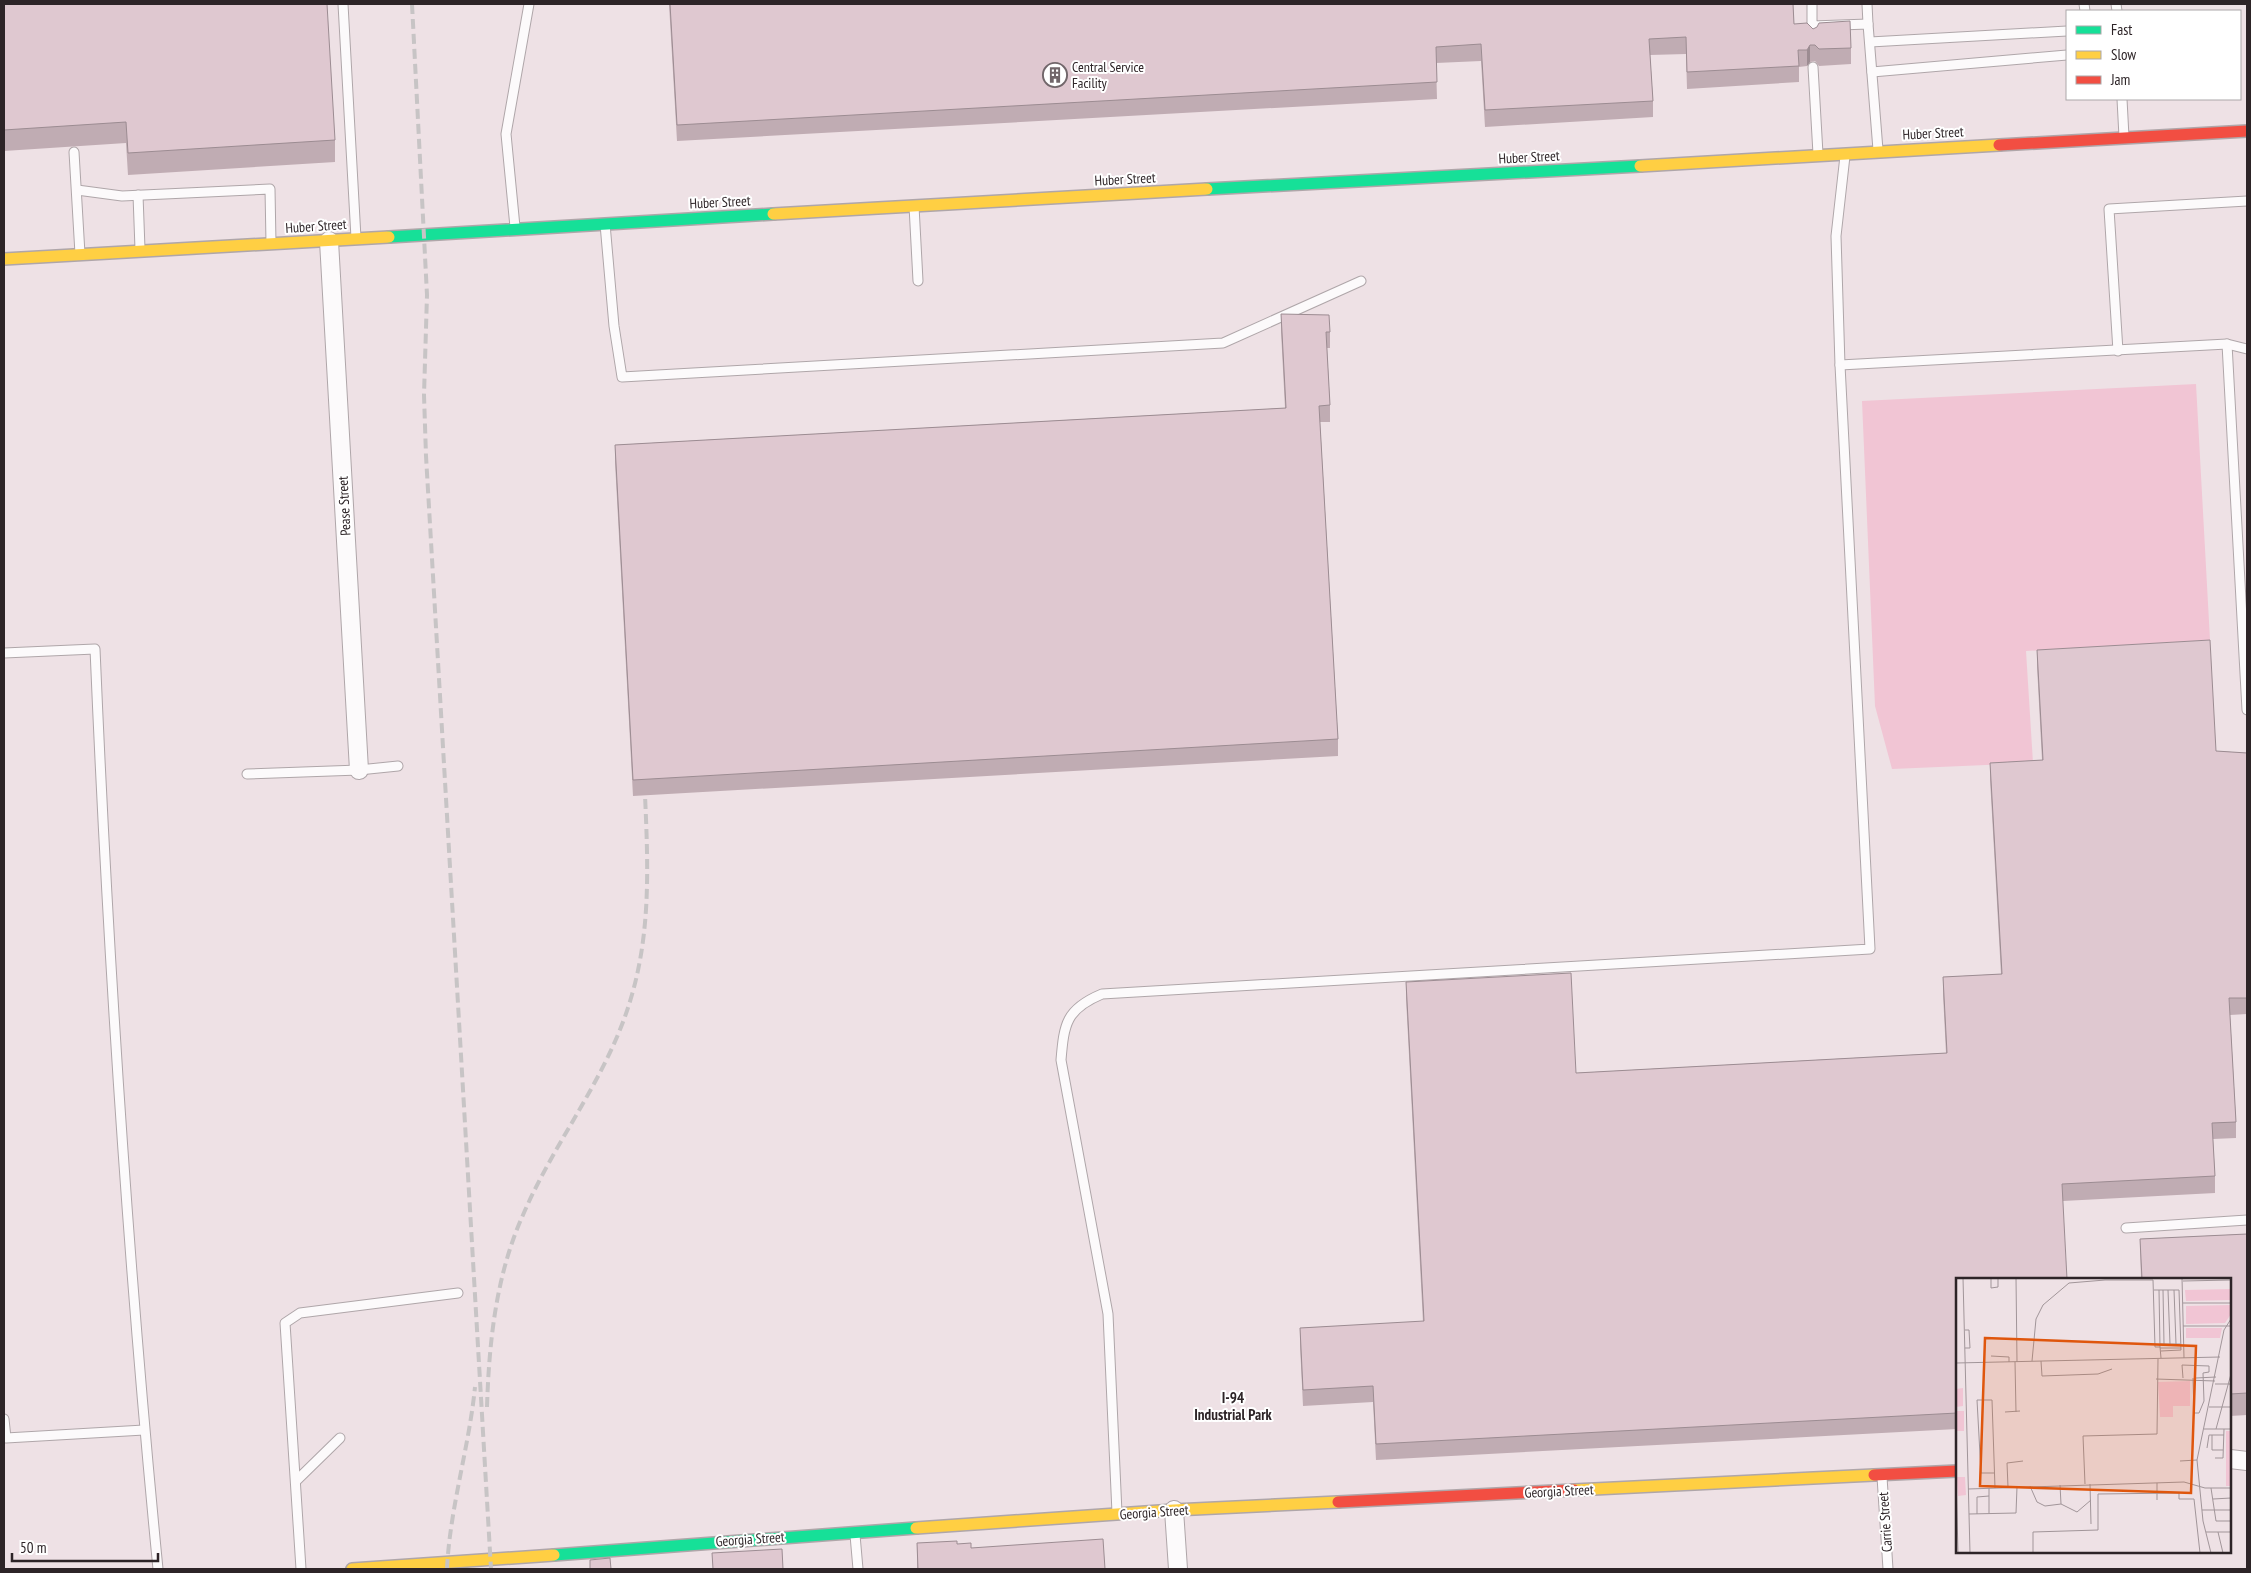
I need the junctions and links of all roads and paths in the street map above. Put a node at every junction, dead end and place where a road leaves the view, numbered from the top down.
1 (343, 4) edge
2 (529, 4) edge
3 (1812, 4) edge
4 (1867, 4) edge
5 (1868, 24) junction
6 (1812, 26) junction
7 (2066, 31) edge
8 (1813, 39) edge
9 (1870, 42) junction
10 (2066, 55) edge
11 (1814, 67) dead end
12 (1872, 72) junction
13 (2122, 100) edge
14 (2247, 131) edge
15 (2124, 138) junction
16 (1878, 151) junction
17 (74, 152) dead end
18 (1845, 153) junction
19 (1818, 155) junction
20 (77, 190) junction
21 (138, 195) junction
22 (2247, 201) edge
23 (914, 206) junction
24 (605, 224) junction
25 (515, 229) junction
26 (356, 238) junction
27 (329, 241) junction
28 (271, 244) junction
29 (140, 250) junction
30 (80, 254) junction
31 (4, 259) edge
32 (918, 281) dead end
33 (1361, 281) dead end
34 (2227, 344) junction
35 (2247, 348) edge
36 (2118, 352) junction
37 (1840, 365) junction
38 (4, 653) edge
39 (2247, 710) edge
40 (398, 766) dead end
41 (359, 770) junction
42 (247, 774) dead end
43 (2247, 1220) edge
44 (2126, 1228) dead end
45 (458, 1293) dead end
46 (4, 1418) edge
47 (144, 1430) junction
48 (340, 1438) dead end
49 (2231, 1459) edge
50 (2247, 1461) edge
51 (1956, 1471) edge
52 (1882, 1475) junction
53 (296, 1481) junction
54 (1174, 1510) junction
55 (1117, 1514) junction
56 (855, 1532) junction
57 (540, 1555) junction
58 (399, 1568) edge
59 (158, 1569) edge
60 (301, 1569) edge
61 (352, 1569) edge
62 (544, 1569) edge
63 (858, 1569) edge
64 (1178, 1569) edge
65 (1888, 1569) edge

1 - 26 lane
2 - 25 lane
3 - 6 lane
4 - 5 lane
5 - 6 lane
5 - 9 lane
6 - 8 lane
7 - 9 lane
9 - 12 lane
10 - 12 lane
11 - 19 lane
12 - 16 lane
13 - 15 lane
14 - 15 street, Huber Street
15 - 16 street, Huber Street
16 - 18 street, Huber Street
17 - 20 lane
18 - 19 street, Huber Street
18 - 37 lane
19 - 23 street, Huber Street
20 - 21 lane
20 - 30 lane
21 - 28 lane
21 - 29 lane
22 - 36 lane
23 - 24 street, Huber Street
23 - 32 lane
24 - 25 street, Huber Street
24 - 33 lane
25 - 26 street, Huber Street
26 - 27 street, Huber Street
27 - 28 street, Huber Street
27 - 41 street, Pease Street
28 - 29 street, Huber Street
29 - 30 street, Huber Street
30 - 31 street, Huber Street
34 - 35 lane
34 - 36 lane
34 - 39 lane
36 - 37 lane
37 - 55 lane
38 - 47 lane
40 - 41 lane
41 - 42 lane
43 - 44 lane
45 - 53 lane
46 - 47 lane
47 - 59 lane
48 - 53 lane
49 - 50 street
51 - 52 street, Georgia Street
52 - 54 street, Georgia Street
52 - 65 lane, Carrie Street
53 - 60 lane
54 - 55 street, Georgia Street
54 - 64 street
55 - 56 street, Georgia Street
56 - 57 street, Georgia Street
56 - 63 lane
57 - 58 street, Georgia Street
57 - 62 lane
58 - 61 street, Georgia Street

